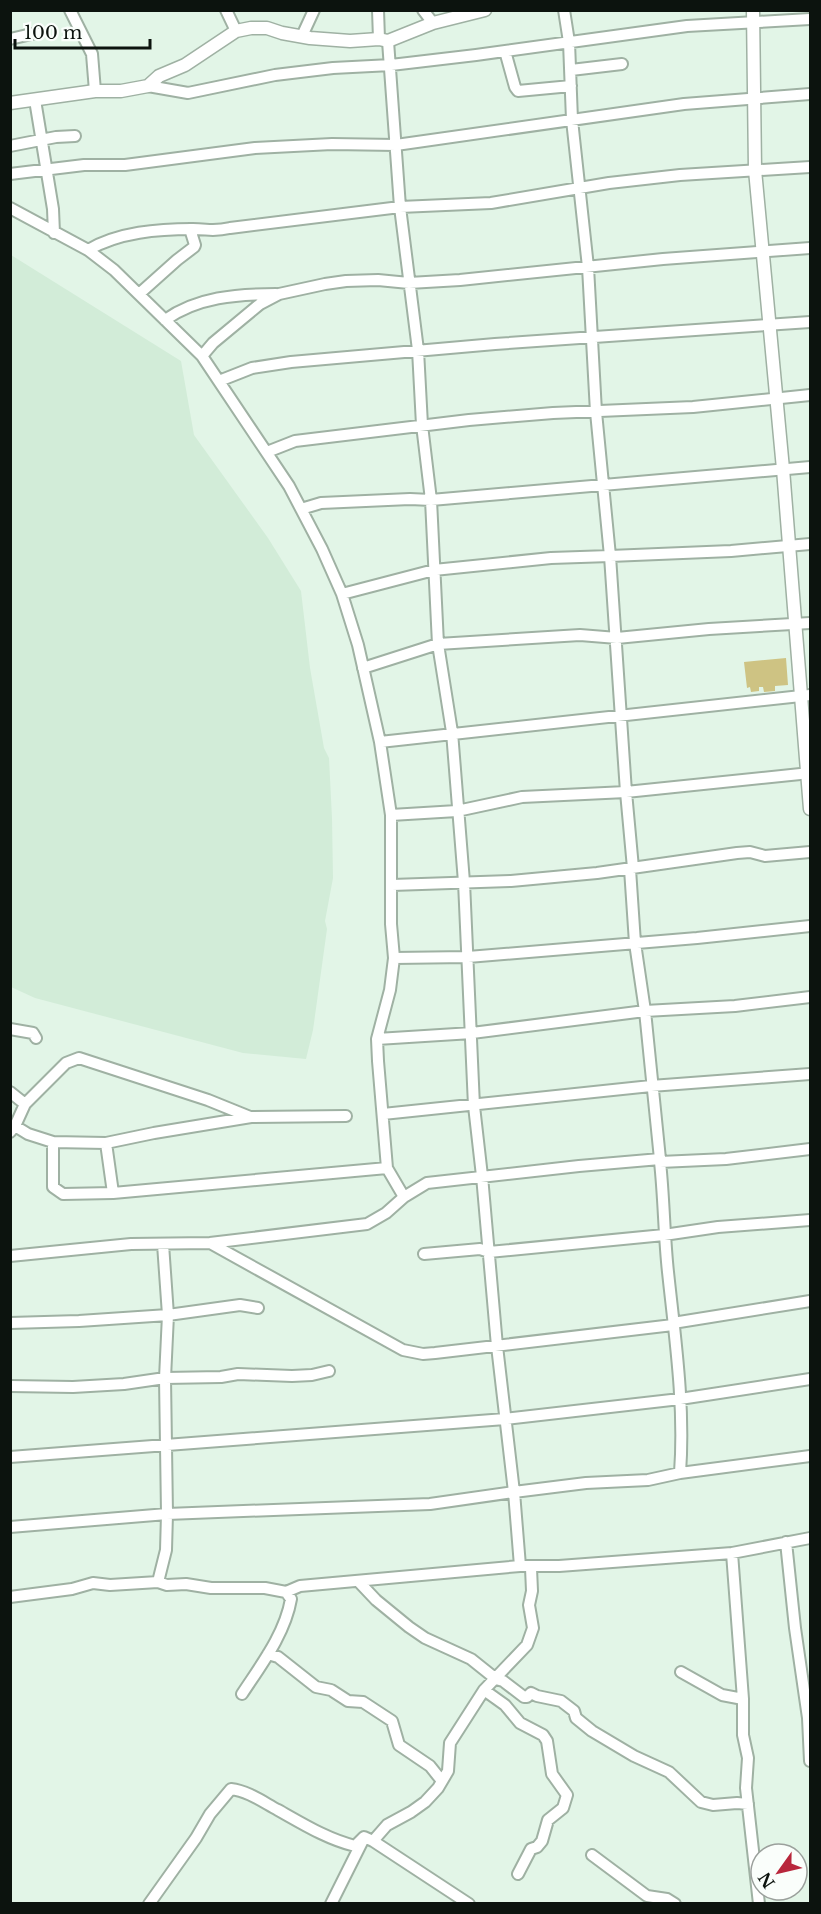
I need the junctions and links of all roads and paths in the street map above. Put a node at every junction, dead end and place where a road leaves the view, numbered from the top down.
1 (70, 10) edge
2 (226, 10) edge
3 (314, 10) edge
4 (378, 10) edge
5 (423, 10) edge
6 (564, 10) edge
7 (482, 11) edge
8 (754, 16) edge
9 (810, 19) edge
10 (433, 23) junction
11 (236, 31) junction
12 (36, 33) dead end
13 (302, 36) junction
14 (10, 39) edge
15 (384, 40) junction
16 (569, 42) junction
17 (505, 51) junction
18 (622, 64) dead end
19 (391, 65) junction
20 (571, 70) junction
21 (148, 86) junction
22 (571, 86) junction
23 (95, 91) junction
24 (810, 94) edge
25 (753, 98) junction
26 (35, 100) junction
27 (10, 103) edge
28 (572, 120) junction
29 (75, 136) dead end
30 (41, 141) junction
31 (396, 145) junction
32 (10, 146) edge
33 (810, 167) edge
34 (755, 170) junction
35 (45, 171) junction
36 (10, 174) edge
37 (579, 188) junction
38 (400, 207) junction
39 (10, 208) edge
40 (190, 229) junction
41 (54, 233) junction
42 (810, 248) edge
43 (88, 250) junction
44 (763, 252) junction
45 (588, 267) junction
46 (410, 283) junction
47 (139, 294) junction
48 (279, 294) junction
49 (165, 320) junction
50 (810, 322) edge
51 (770, 326) junction
52 (593, 337) junction
53 (418, 350) junction
54 (202, 356) junction
55 (219, 381) junction
56 (810, 395) edge
57 (777, 398) junction
58 (596, 412) junction
59 (422, 425) junction
60 (267, 452) junction
61 (810, 467) edge
62 (783, 469) junction
63 (604, 484) junction
64 (431, 500) junction
65 (301, 509) junction
66 (810, 544) edge
67 (789, 546) junction
68 (610, 556) junction
69 (434, 570) junction
70 (342, 594) junction
71 (810, 623) edge
72 (795, 625) junction
73 (616, 638) junction
74 (438, 644) junction
75 (363, 668) junction
76 (806, 695) edge
77 (620, 714) junction
78 (452, 732) junction
79 (380, 742) junction
80 (809, 773) edge
81 (626, 792) junction
82 (810, 809) edge
83 (457, 811) junction
84 (391, 814) junction
85 (810, 852) edge
86 (632, 868) junction
87 (464, 882) junction
88 (392, 885) junction
89 (810, 926) edge
90 (635, 943) junction
91 (468, 957) junction
92 (394, 958) junction
93 (810, 997) edge
94 (645, 1011) junction
95 (10, 1029) edge
96 (472, 1033) junction
97 (36, 1038) dead end
98 (377, 1039) junction
99 (810, 1074) edge
100 (651, 1086) junction
101 (10, 1092) edge
102 (26, 1104) junction
103 (474, 1106) junction
104 (383, 1114) junction
105 (346, 1116) dead end
106 (251, 1118) junction
107 (13, 1129) edge
108 (53, 1142) junction
109 (106, 1143) junction
110 (810, 1149) edge
111 (660, 1161) junction
112 (387, 1168) junction
113 (483, 1176) junction
114 (113, 1193) junction
115 (404, 1197) junction
116 (810, 1220) edge
117 (664, 1235) junction
118 (210, 1243) junction
119 (164, 1244) junction
120 (489, 1252) junction
121 (424, 1254) dead end
122 (10, 1256) edge
123 (810, 1301) edge
124 (258, 1308) dead end
125 (168, 1315) junction
126 (10, 1323) edge
127 (673, 1324) junction
128 (496, 1346) junction
129 (329, 1371) dead end
130 (165, 1378) junction
131 (810, 1379) edge
132 (10, 1386) edge
133 (680, 1399) junction
134 (505, 1419) junction
135 (166, 1446) junction
136 (810, 1456) edge
137 (10, 1457) edge
138 (680, 1473) junction
139 (514, 1492) junction
140 (167, 1514) junction
141 (10, 1527) edge
142 (810, 1538) edge
143 (786, 1542) junction
144 (732, 1553) junction
145 (526, 1567) junction
146 (158, 1582) junction
147 (359, 1582) junction
148 (286, 1592) junction
149 (10, 1597) edge
150 (268, 1654) junction
151 (681, 1672) dead end
152 (496, 1679) junction
153 (484, 1690) junction
154 (242, 1694) dead end
155 (743, 1699) junction
156 (810, 1761) edge
157 (442, 1781) junction
158 (748, 1804) junction
159 (369, 1839) junction
160 (592, 1855) dead end
161 (518, 1874) dead end
162 (149, 1904) edge
163 (331, 1904) edge
164 (469, 1904) edge
165 (675, 1904) edge
166 (759, 1904) edge

1 - 23 street
2 - 11 street
3 - 13 street
4 - 15 street
5 - 10 street
6 - 16 street
7 - 10 street
8 - 9 street
8 - 16 street
8 - 25 street
10 - 15 street
11 - 13 street
11 - 21 street
12 - 14 street
13 - 15 street
15 - 19 street
16 - 17 street
16 - 20 street
17 - 19 street
17 - 22 street
18 - 20 street
19 - 21 street
19 - 31 street
20 - 22 street
21 - 23 street
22 - 28 street
23 - 26 street
24 - 25 street
25 - 28 street
25 - 34 street
26 - 27 street
26 - 30 street
28 - 31 street
28 - 37 street
29 - 30 street
30 - 32 street
30 - 35 street
31 - 35 street
31 - 38 street
33 - 34 street
34 - 37 street
34 - 44 street
35 - 36 street
35 - 41 street
37 - 38 street
37 - 45 street
38 - 40 street
38 - 46 street
39 - 41 street
40 - 43 street
40 - 47 street
41 - 43 street
42 - 44 street
43 - 47 street
44 - 45 street
44 - 51 street
45 - 46 street
45 - 52 street
46 - 48 street
46 - 53 street
47 - 49 street
48 - 49 street
48 - 54 street
49 - 54 street
50 - 51 street
51 - 52 street
51 - 57 street
52 - 53 street
52 - 58 street
53 - 55 street
53 - 59 street
54 - 55 street
55 - 60 street
56 - 57 street
57 - 58 street
57 - 62 street
58 - 59 street
58 - 63 street
59 - 60 street
59 - 64 street
60 - 65 street
61 - 62 street
62 - 63 street
62 - 67 street
63 - 64 street
63 - 68 street
64 - 65 street
64 - 69 street
65 - 70 street
66 - 67 street
67 - 68 street
67 - 72 street
68 - 69 street
68 - 73 street
69 - 70 street
69 - 74 street
70 - 75 street
71 - 72 street
72 - 73 street
72 - 76 street
73 - 74 street
73 - 77 street
74 - 75 street
74 - 78 street
75 - 79 street
76 - 77 street
76 - 80 street
77 - 78 street
77 - 81 street
78 - 79 street
78 - 83 street
79 - 84 street
80 - 81 street
80 - 82 street
81 - 83 street
81 - 86 street
83 - 84 street
83 - 87 street
84 - 88 street
85 - 86 street
86 - 87 street
86 - 90 street
87 - 88 street
87 - 91 street
88 - 92 street
89 - 90 street
90 - 91 street
90 - 94 street
91 - 92 street
91 - 96 street
92 - 98 street
93 - 94 street
94 - 96 street
94 - 100 street
95 - 97 street
96 - 98 street
96 - 103 street
98 - 104 street
99 - 100 street
100 - 103 street
100 - 111 street
101 - 102 street
102 - 106 street
102 - 107 street
103 - 104 street
103 - 113 street
104 - 112 street
105 - 106 street
106 - 109 street
107 - 108 street
108 - 109 street
108 - 114 street
109 - 114 street
110 - 111 street
111 - 113 street
111 - 117 street
112 - 114 street
112 - 115 street
113 - 115 street
113 - 120 street
115 - 118 street
116 - 117 street
117 - 120 street
117 - 127 street
118 - 119 street
118 - 128 street
119 - 122 street
119 - 125 street
120 - 121 street
120 - 128 street
123 - 127 street
124 - 125 street
125 - 126 street
125 - 130 street
127 - 128 street
127 - 133 street
128 - 134 street
129 - 130 street
130 - 132 street
130 - 135 street
131 - 133 street
133 - 134 street
133 - 138 street
134 - 135 street
134 - 139 street
135 - 137 street
135 - 140 street
136 - 138 street
138 - 139 street
139 - 140 street
139 - 145 street
140 - 141 street
140 - 146 street
142 - 143 street
143 - 144 street
143 - 156 street
144 - 145 street
144 - 155 street
145 - 147 street
145 - 152 street
146 - 148 street
146 - 149 street
147 - 148 street
147 - 152 street
148 - 150 street
150 - 154 street
150 - 157 street
151 - 155 street
152 - 153 street
152 - 158 street
153 - 157 street
153 - 161 street
155 - 158 street
157 - 159 street
158 - 166 street
159 - 162 street
159 - 163 street
159 - 164 street
160 - 165 street

